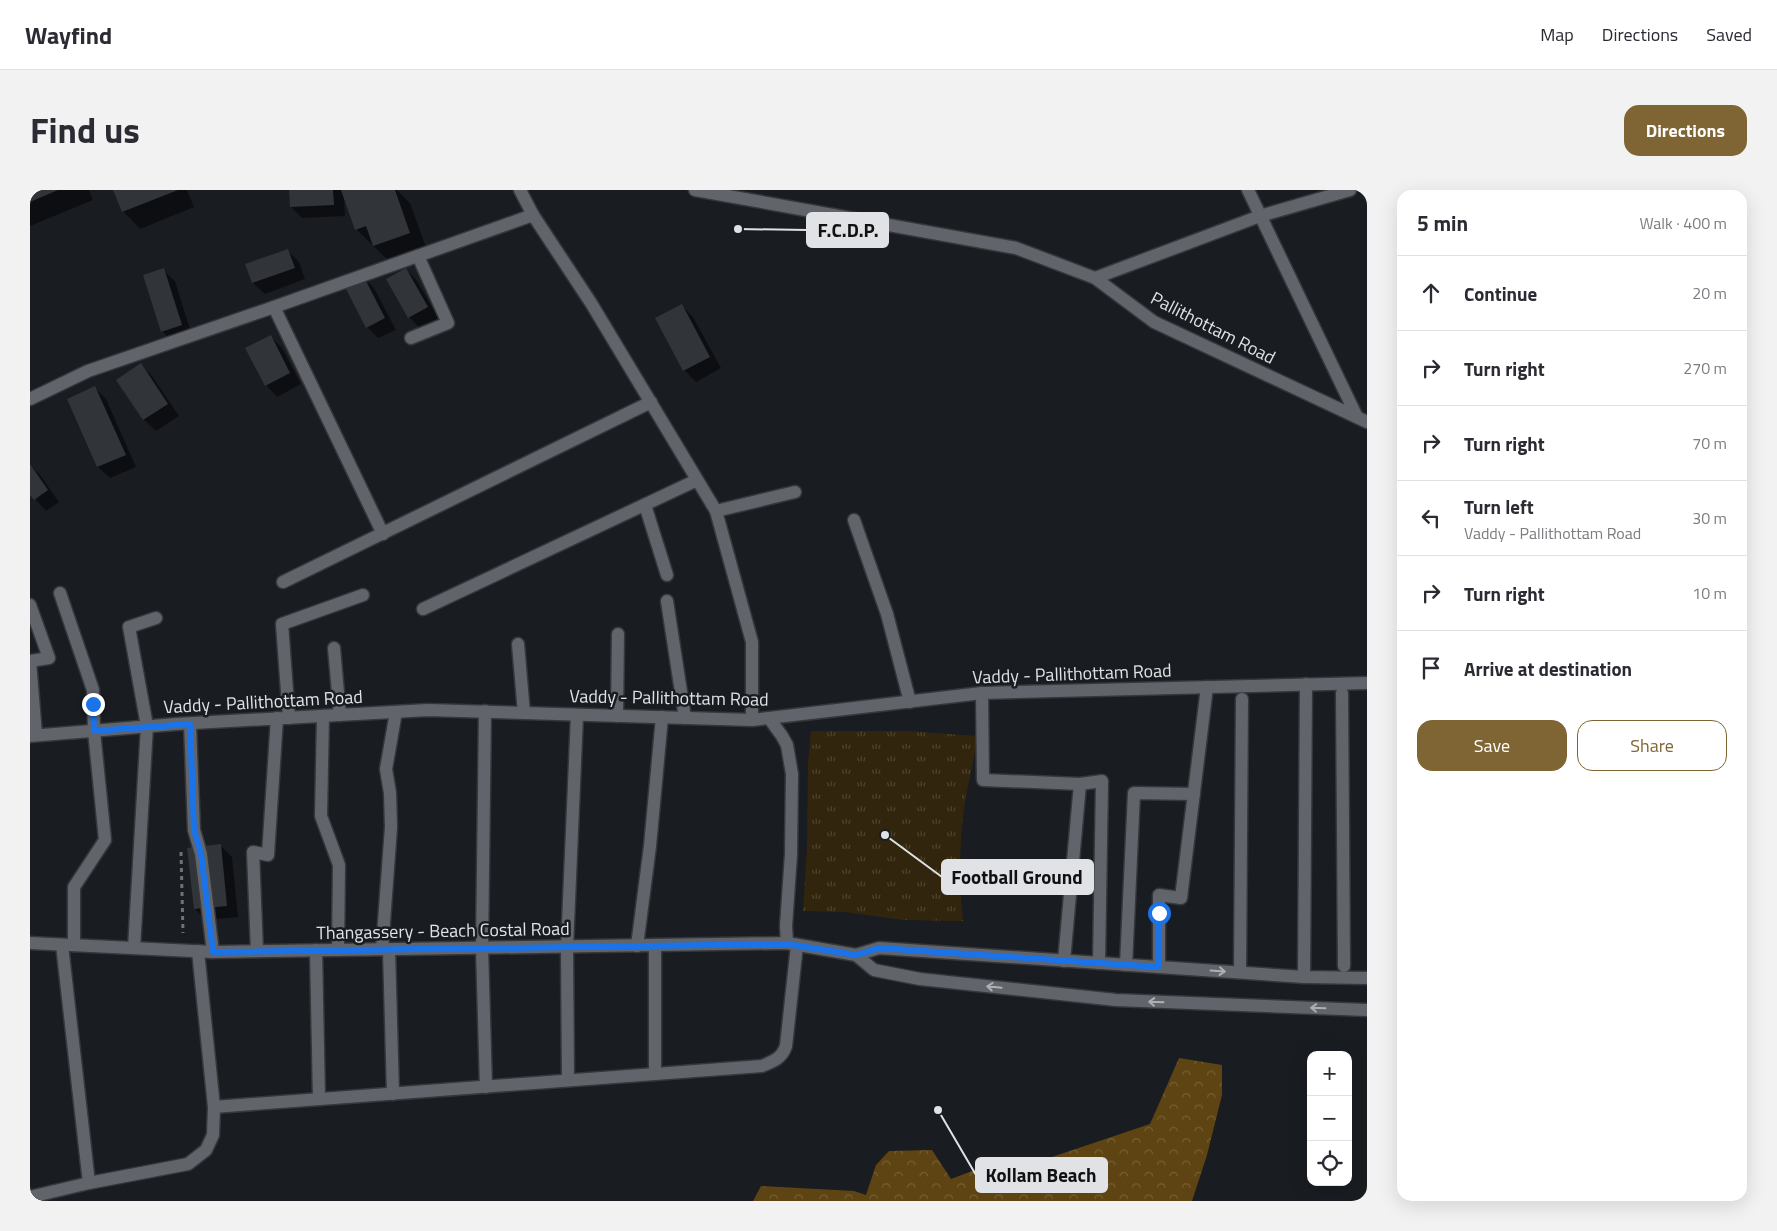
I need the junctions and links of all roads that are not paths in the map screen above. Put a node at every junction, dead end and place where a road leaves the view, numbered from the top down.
1 (520, 190) edge
2 (695, 190) edge
3 (1248, 190) edge
4 (1350, 190) edge
5 (533, 215) junction
6 (1260, 216) junction
7 (418, 256) junction
8 (1095, 278) junction
9 (274, 307) junction
10 (411, 338) dead end
11 (30, 399) edge
12 (651, 402) junction
13 (1362, 420) edge
14 (697, 480) junction
15 (796, 492) dead end
16 (645, 504) junction
17 (716, 511) junction
18 (854, 520) dead end
19 (382, 534) junction
20 (667, 575) dead end
21 (283, 582) dead end
22 (60, 594) dead end
23 (363, 595) dead end
24 (667, 601) dead end
25 (30, 605) edge
26 (423, 609) dead end
27 (156, 618) dead end
28 (618, 634) dead end
29 (518, 644) dead end
30 (334, 648) dead end
31 (1367, 683) edge
32 (1306, 684) junction
33 (1207, 687) junction
34 (982, 693) junction
35 (1342, 693) dead end
36 (1242, 699) dead end
37 (910, 702) junction
38 (396, 712) junction
39 (485, 712) junction
40 (524, 713) junction
41 (340, 715) junction
42 (577, 715) junction
43 (323, 716) junction
44 (617, 716) junction
45 (662, 717) junction
46 (283, 718) junction
47 (685, 718) junction
48 (769, 718) junction
49 (752, 720) junction
50 (190, 724) junction
51 (147, 726) junction
52 (94, 731) junction
53 (33, 736) edge
54 (1080, 784) junction
55 (1194, 794) junction
56 (30, 943) edge
57 (792, 944) junction
58 (68, 945) junction
59 (637, 946) junction
60 (654, 946) junction
61 (567, 947) junction
62 (134, 948) junction
63 (482, 948) junction
64 (316, 950) junction
65 (338, 950) junction
66 (386, 950) junction
67 (198, 951) junction
68 (213, 952) junction
69 (257, 952) junction
70 (856, 955) junction
71 (1064, 961) junction
72 (1099, 963) junction
73 (1126, 965) junction
74 (1344, 966) dead end
75 (1158, 967) junction
76 (1240, 972) junction
77 (1304, 977) junction
78 (1367, 978) edge
79 (1367, 1010) edge
80 (655, 1074) junction
81 (568, 1080) junction
82 (486, 1087) junction
83 (393, 1094) junction
84 (319, 1099) junction
85 (214, 1107) junction
86 (89, 1183) junction
87 (30, 1197) edge

1 - 5 street
2 - 8 street, Pallithottam Road
3 - 6 street
4 - 6 street
5 - 7 street
5 - 12 street
6 - 8 street
6 - 13 street
7 - 9 street
7 - 10 street
8 - 13 street, Pallithottam Road
9 - 11 street
9 - 19 street
12 - 14 street
12 - 19 street
14 - 16 street
14 - 17 street
15 - 17 street
16 - 20 street
16 - 26 street
17 - 49 street
18 - 37 street
19 - 21 street
22 - 52 street
23 - 46 street
24 - 47 street
25 - 53 street
27 - 51 street
28 - 44 street
29 - 40 street
30 - 41 street
31 - 32 street, Vaddy - Pallithottam Road
32 - 33 street, Vaddy - Pallithottam Road
32 - 77 street
33 - 34 street, Vaddy - Pallithottam Road
33 - 55 street
34 - 37 street, Vaddy - Pallithottam Road
34 - 54 street
35 - 74 street
36 - 76 street
37 - 48 street, Vaddy - Pallithottam Road
38 - 39 street, Vaddy - Pallithottam Road
38 - 41 street, Vaddy - Pallithottam Road
38 - 66 street
39 - 40 street, Vaddy - Pallithottam Road
39 - 63 street
40 - 42 street, Vaddy - Pallithottam Road
41 - 43 street, Vaddy - Pallithottam Road
42 - 44 street, Vaddy - Pallithottam Road
42 - 61 street
43 - 46 street, Vaddy - Pallithottam Road
43 - 65 street
44 - 45 street, Vaddy - Pallithottam Road
45 - 47 street, Vaddy - Pallithottam Road
45 - 59 street
46 - 50 street, Vaddy - Pallithottam Road
46 - 69 street
47 - 49 street, Vaddy - Pallithottam Road
48 - 49 street, Vaddy - Pallithottam Road
48 - 57 street
50 - 51 street, Vaddy - Pallithottam Road
50 - 68 street
51 - 52 street, Vaddy - Pallithottam Road
51 - 62 street
52 - 53 street, Vaddy - Pallithottam Road
52 - 58 street
54 - 71 street
54 - 72 street
55 - 73 street
55 - 75 street
56 - 58 street, Thangassery - Beach Costal Road
57 - 60 street, Thangassery - Beach Costal Road
57 - 70 street, Thangassery - Beach Costal Road
57 - 80 street
58 - 62 street, Thangassery - Beach Costal Road
58 - 86 street
59 - 60 street, Thangassery - Beach Costal Road
59 - 61 street, Thangassery - Beach Costal Road
60 - 80 street
61 - 63 street, Thangassery - Beach Costal Road
61 - 81 street
62 - 67 street, Thangassery - Beach Costal Road
63 - 66 street, Thangassery - Beach Costal Road
63 - 82 street
64 - 65 street, Thangassery - Beach Costal Road
64 - 69 street, Thangassery - Beach Costal Road
64 - 84 street
65 - 66 street, Thangassery - Beach Costal Road
66 - 83 street
67 - 68 street, Thangassery - Beach Costal Road
67 - 85 street
68 - 69 street, Thangassery - Beach Costal Road
70 - 71 street, Thangassery - Beach Costal Road
79 -> 70 street, Thangassery - Beach Costal Road
71 - 72 street, Thangassery - Beach Costal Road
72 - 73 street, Thangassery - Beach Costal Road
73 - 75 street, Thangassery - Beach Costal Road
75 -> 76 street, Thangassery - Beach Costal Road
76 - 77 street, Thangassery - Beach Costal Road
77 - 78 street, Thangassery - Beach Costal Road
80 - 81 street
81 - 82 street
82 - 83 street
83 - 84 street
84 - 85 street
85 - 86 street
86 - 87 street

